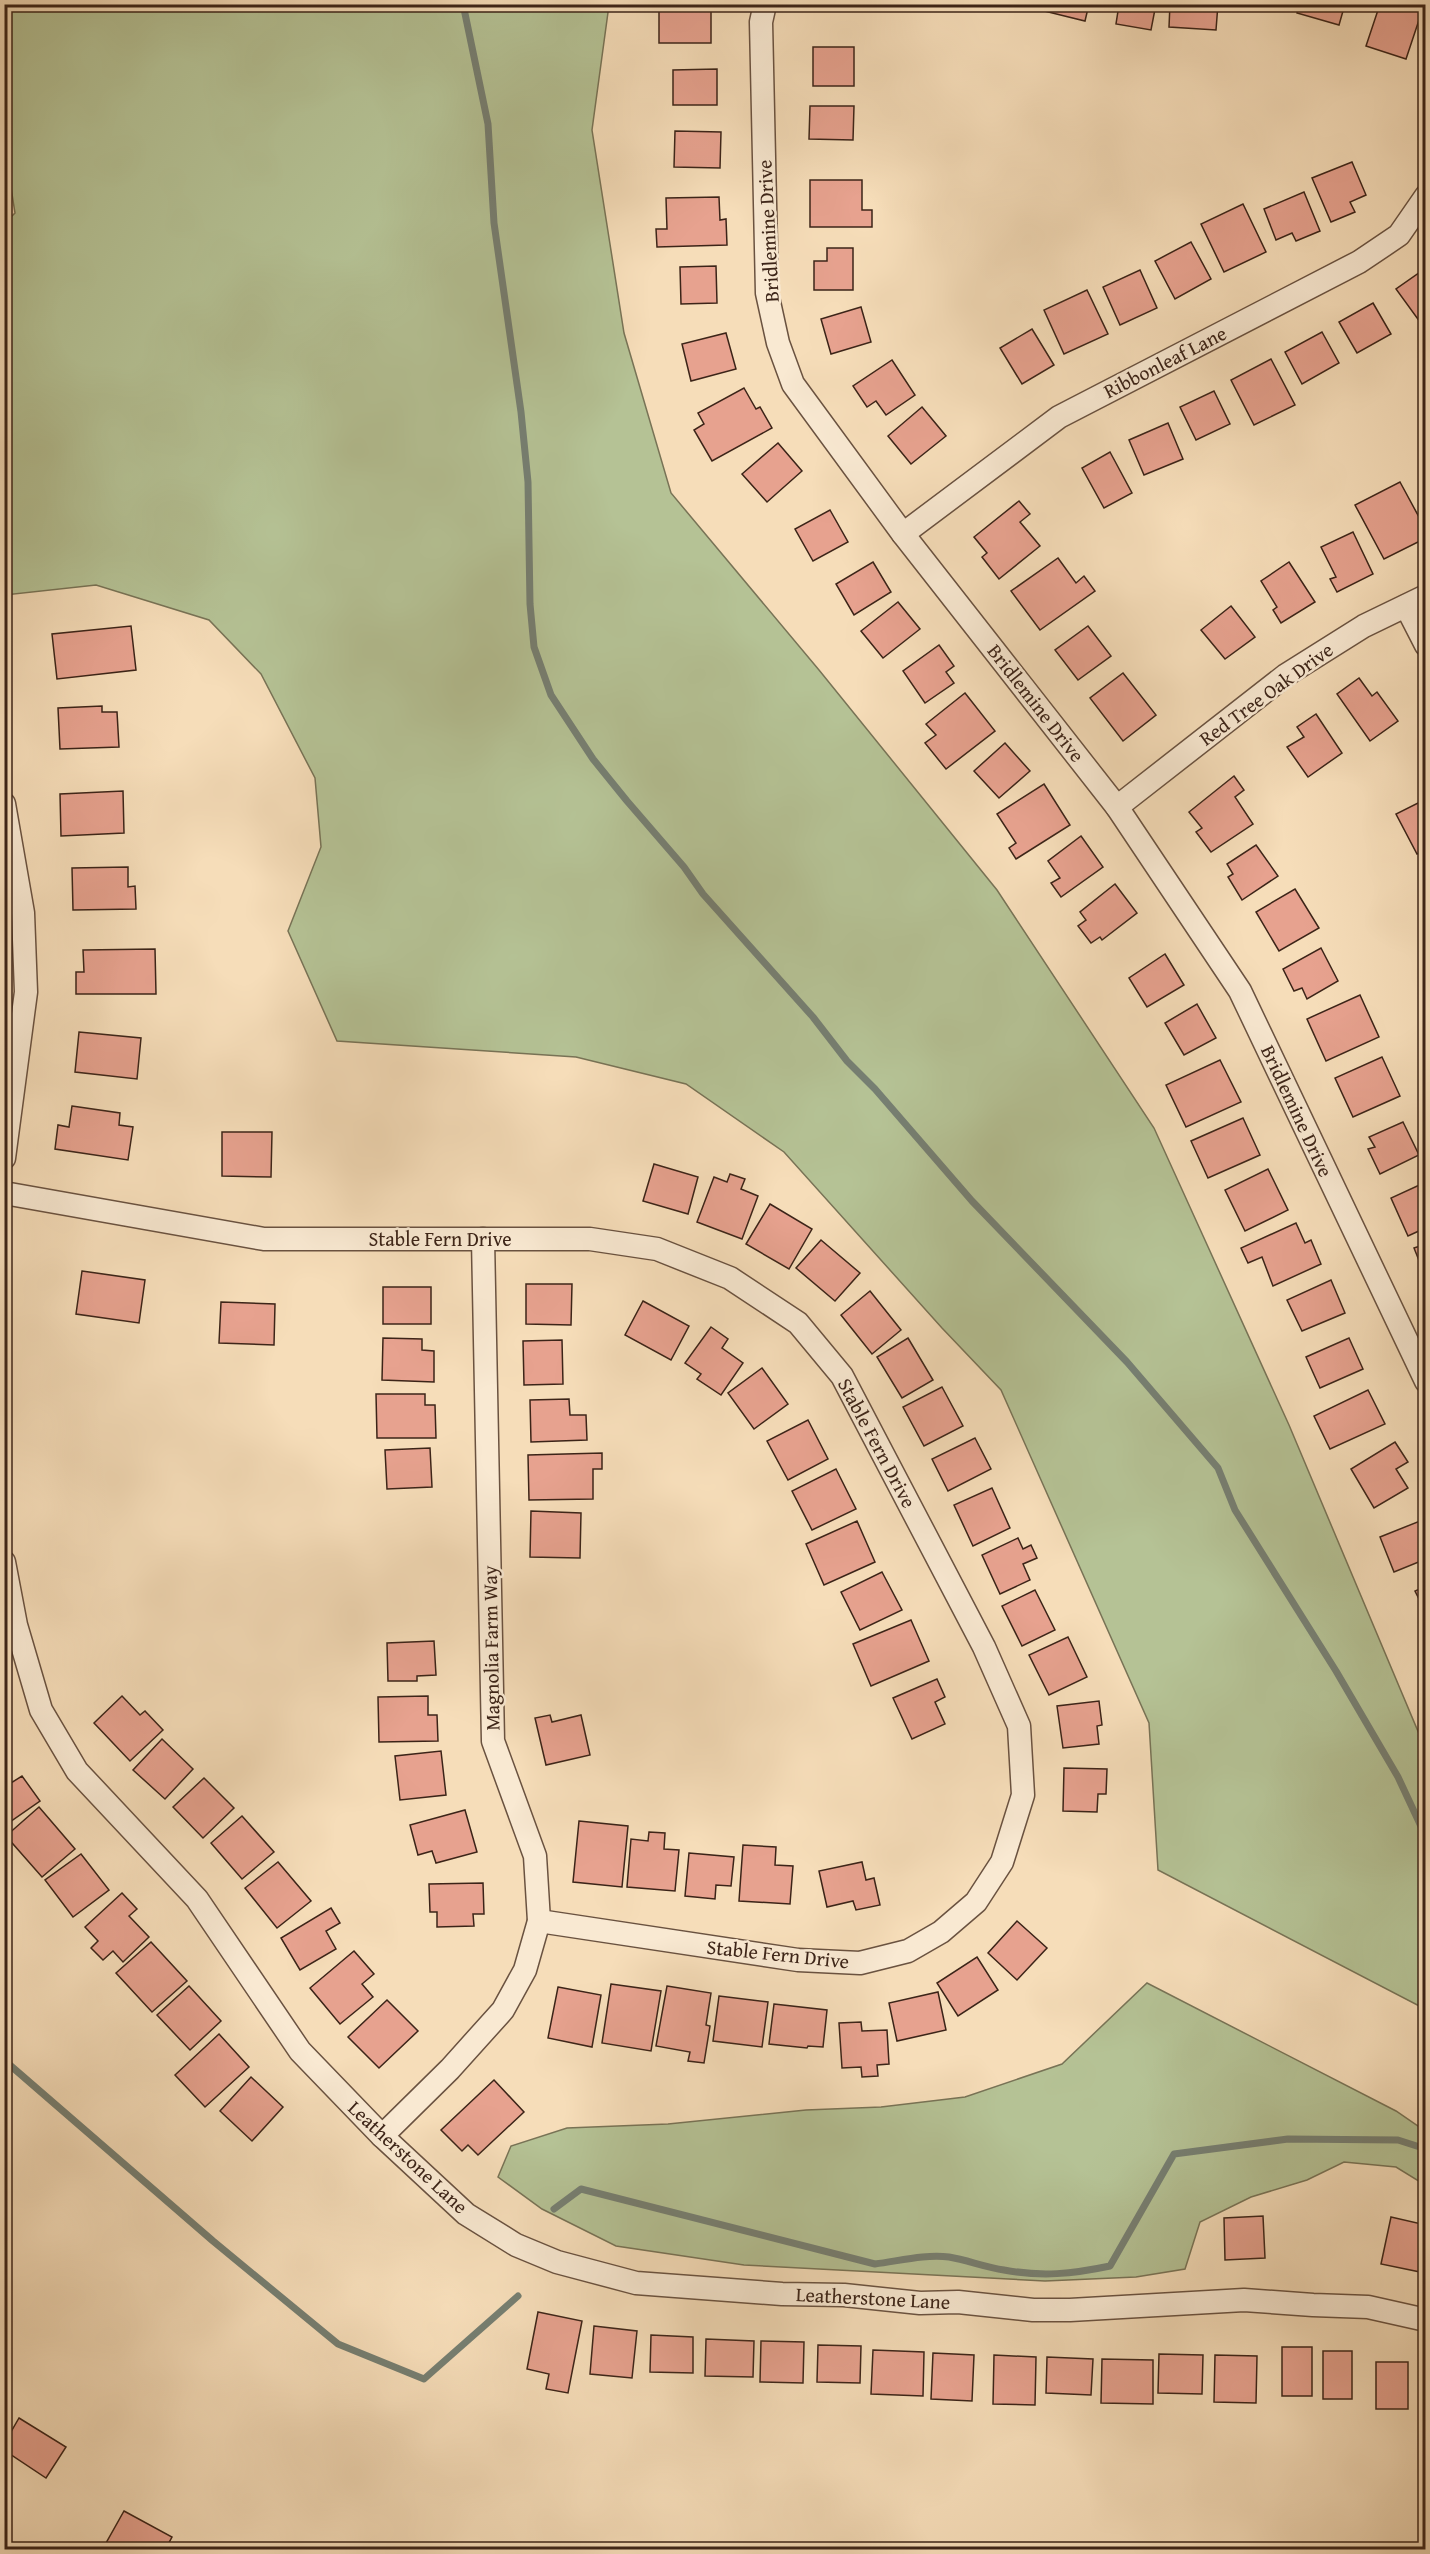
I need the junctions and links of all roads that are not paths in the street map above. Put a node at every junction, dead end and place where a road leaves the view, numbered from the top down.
1 (765, 4) edge
2 (1425, 196) edge
3 (903, 534) junction
4 (1416, 601) edge
5 (1425, 645) edge
6 (4, 804) edge
7 (1117, 807) junction
8 (4, 1158) edge
9 (4, 1193) edge
10 (483, 1239) junction
11 (1425, 1381) edge
12 (4, 1562) edge
13 (539, 1921) junction
14 (382, 2136) junction
15 (1425, 2320) edge

1 - 3 street, Bridlemine Drive
2 - 3 street, Ribbonleaf Lane
3 - 7 street, Bridlemine Drive
4 - 5 street
4 - 7 street, Red Tree Oak Drive
6 - 8 street
7 - 11 street, Bridlemine Drive
9 - 10 street, Stable Fern Drive
10 - 13 street, Magnolia Farm Way
10 - 13 street, Stable Fern Drive
12 - 14 street, Leatherstone Lane
13 - 14 street, Magnolia Farm Way
14 - 15 street, Leatherstone Lane

